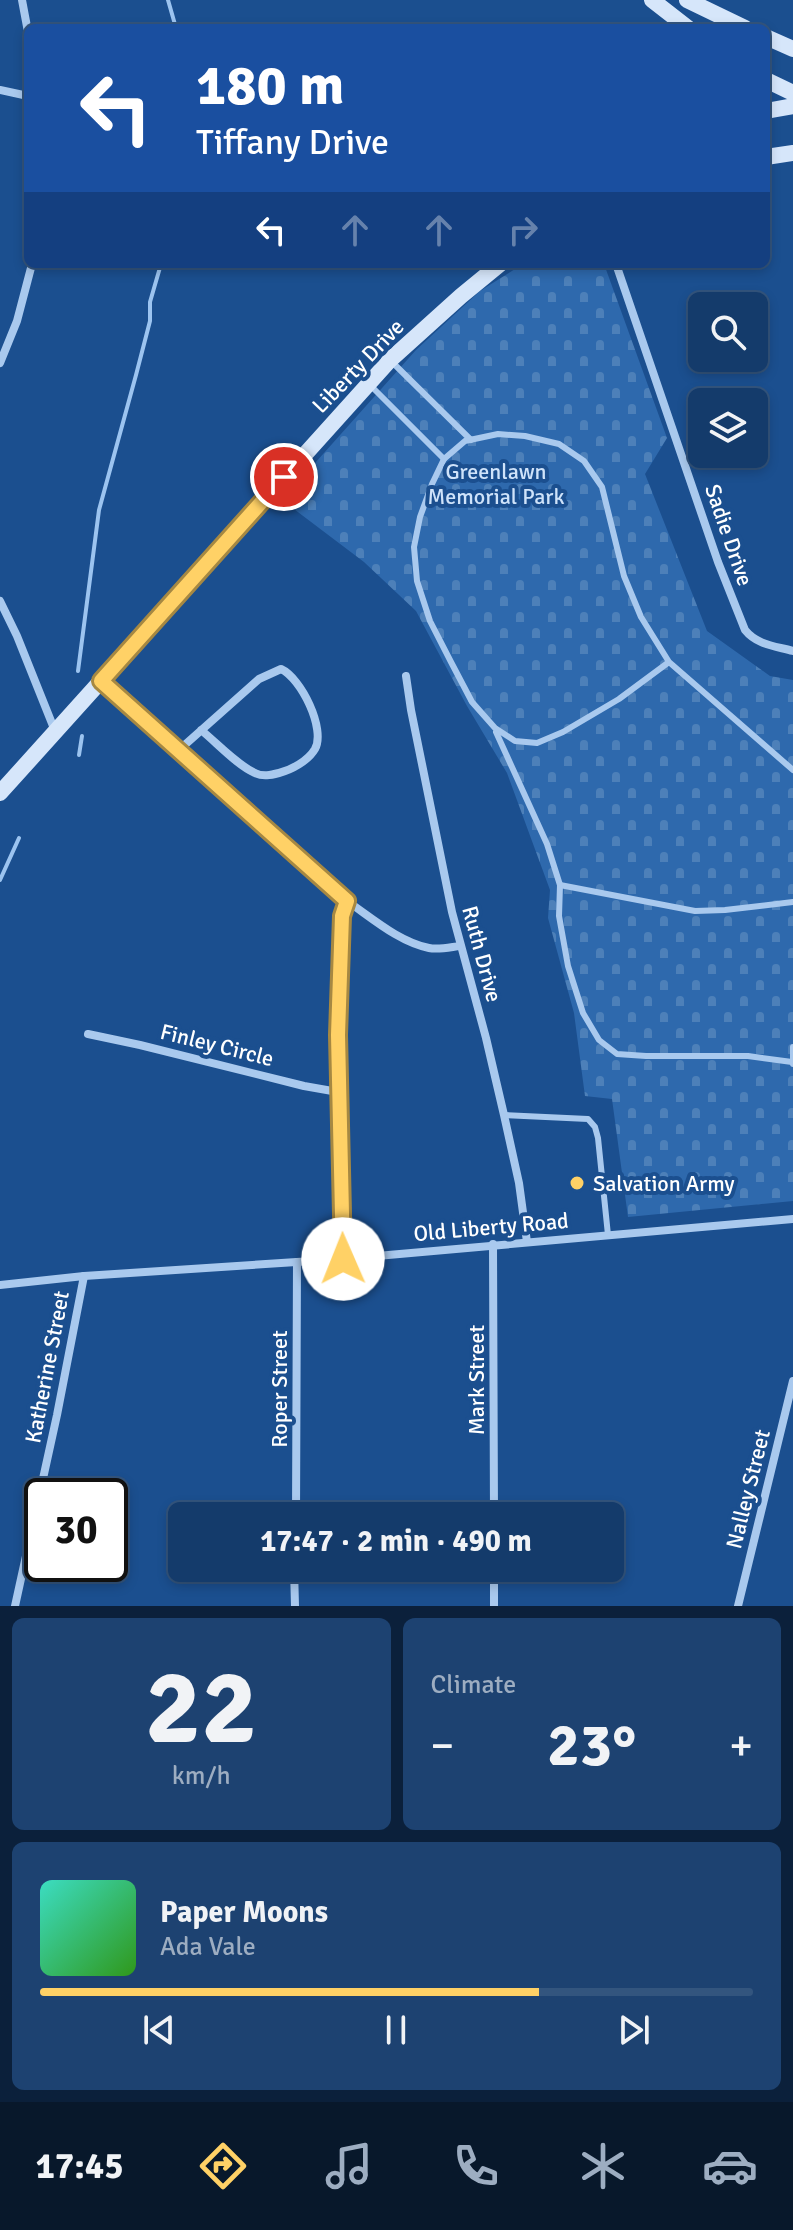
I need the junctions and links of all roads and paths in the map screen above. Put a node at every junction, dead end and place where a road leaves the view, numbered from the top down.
1 (22, 0) edge
2 (652, 0) edge
3 (687, 0) edge
4 (26, 24) edge
5 (683, 24) edge
6 (737, 24) edge
7 (770, 39) edge
8 (793, 49) edge
9 (770, 82) edge
10 (0, 90) edge
11 (793, 93) edge
12 (24, 95) edge
13 (793, 106) edge
14 (770, 110) edge
15 (793, 153) edge
16 (770, 156) edge
17 (31, 268) edge
18 (495, 268) edge
19 (617, 268) edge
20 (390, 360) junction
21 (0, 363) edge
22 (368, 384) junction
23 (471, 440) junction
24 (444, 459) junction
25 (0, 601) edge
26 (793, 651) edge
27 (669, 662) junction
28 (406, 676) dead end
29 (101, 681) junction
30 (495, 728) junction
31 (201, 730) junction
32 (55, 732) junction
33 (179, 750) junction
34 (793, 770) edge
35 (0, 793) edge
36 (560, 885) junction
37 (347, 901) junction
38 (793, 902) edge
39 (460, 946) junction
40 (88, 1034) dead end
41 (793, 1047) edge
42 (793, 1063) edge
43 (338, 1092) junction
44 (504, 1115) junction
45 (793, 1219) edge
46 (608, 1235) junction
47 (527, 1242) junction
48 (493, 1244) junction
49 (343, 1259) junction
50 (297, 1262) junction
51 (84, 1276) junction
52 (0, 1285) edge
53 (793, 1381) edge
54 (296, 1502) edge
55 (494, 1502) edge
56 (294, 1582) edge
57 (494, 1582) edge
58 (15, 1606) edge
59 (295, 1606) edge
60 (494, 1606) edge
61 (738, 1606) edge

1 - 4 street
2 - 5 main road
3 - 6 main road
7 - 8 main road
9 - 11 main road
10 - 12 street
13 - 14 main road
15 - 16 main road
17 - 21 street
18 - 20 main road, Liberty Drive
19 - 26 street, Sadie Drive
20 - 22 main road, Liberty Drive
20 - 23 lane
22 - 24 lane
22 - 29 main road, Liberty Drive
23 - 24 lane
23 - 27 lane
24 - 30 lane
25 - 32 street
27 - 30 lane
27 - 34 lane
28 - 39 street, Ruth Drive
29 - 32 main road, Liberty Drive
29 - 33 street
30 - 36 lane
31 - 31 street
31 - 33 street
32 - 35 main road, Liberty Drive
33 - 37 street
36 - 38 lane
36 - 42 lane
37 - 39 street
37 - 43 street
39 - 44 street, Ruth Drive
40 - 43 street, Finley Circle
41 - 42 lane
43 - 49 street
44 - 46 lane
44 - 47 street, Ruth Drive
45 - 46 street, Old Liberty Road
46 - 47 street, Old Liberty Road
47 - 48 street, Old Liberty Road
48 - 49 street, Old Liberty Road
48 - 55 street, Mark Street
49 - 50 street, Old Liberty Road
50 - 51 street, Old Liberty Road
50 - 54 street, Roper Street
51 - 52 street, Old Liberty Road
51 - 58 street, Katherine Street
53 - 61 street, Nalley Street
56 - 59 street
57 - 60 street

